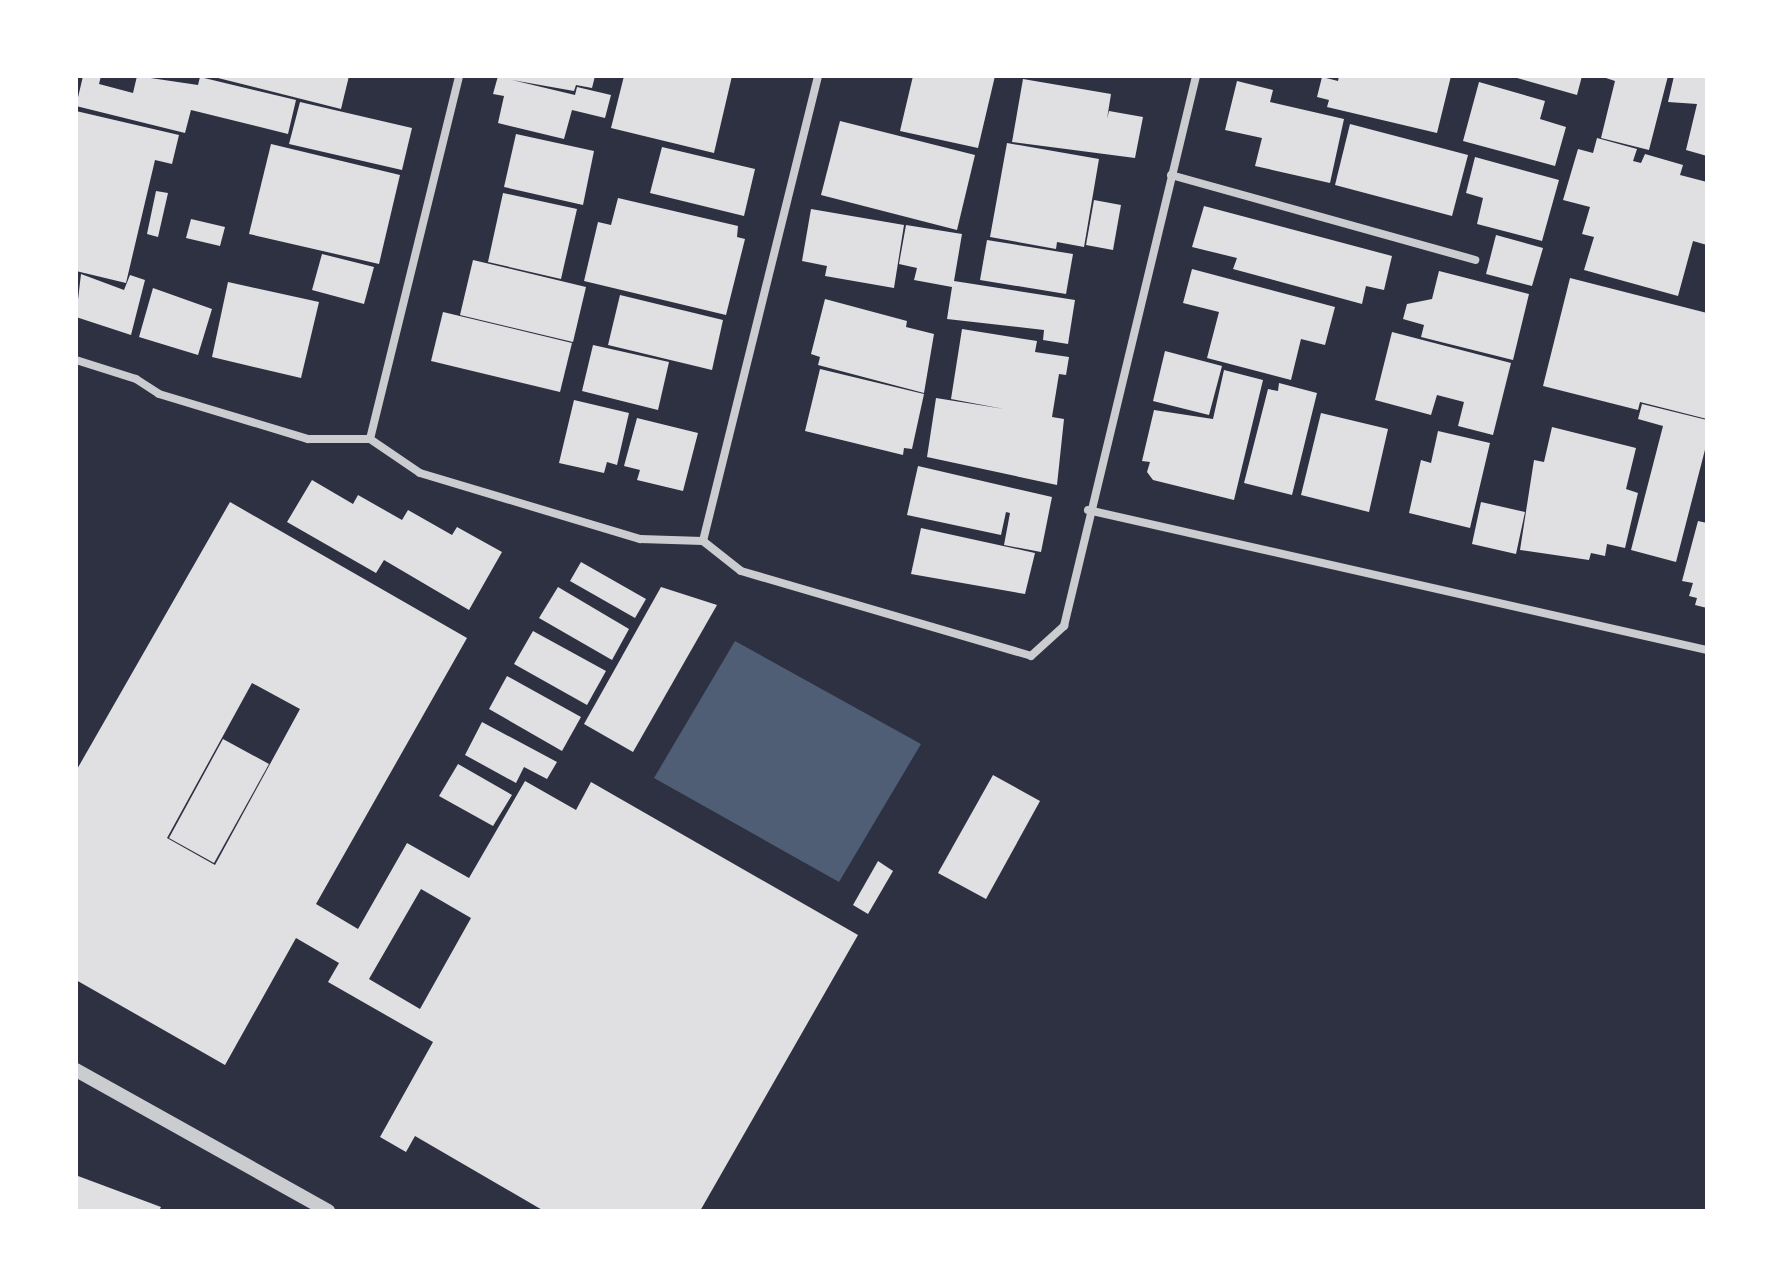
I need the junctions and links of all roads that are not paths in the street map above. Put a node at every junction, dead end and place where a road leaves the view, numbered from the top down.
1 (459, 76) edge
2 (818, 76) edge
3 (1196, 76) edge
4 (1171, 175) junction
5 (1475, 260) dead end
6 (76, 360) edge
7 (370, 439) junction
8 (1088, 510) junction
9 (703, 541) junction
10 (1707, 650) edge
11 (76, 1070) edge
12 (328, 1211) edge

1 - 7 street
2 - 9 street
3 - 4 street
4 - 5 street
4 - 8 street
6 - 7 street
7 - 9 street
8 - 9 street
8 - 10 street
11 - 12 street

